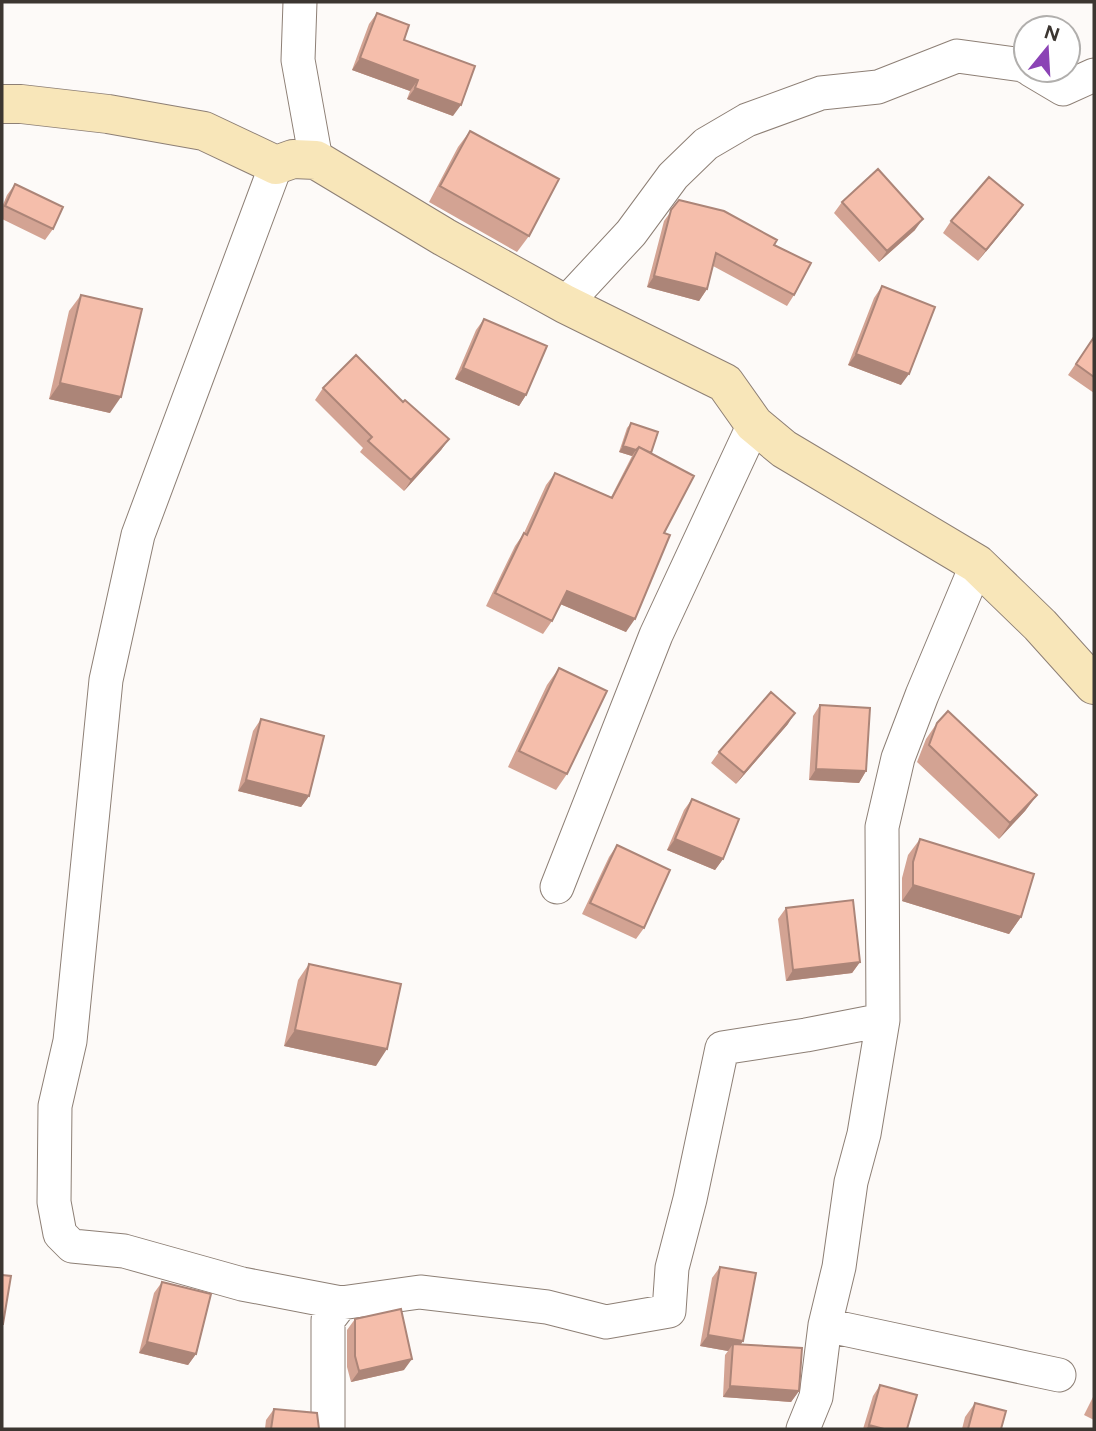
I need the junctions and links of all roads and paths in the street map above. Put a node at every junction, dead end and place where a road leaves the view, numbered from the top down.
1 (300, 2) edge
2 (1012, 64) edge
3 (1055, 84) edge
4 (1074, 84) edge
5 (2, 104) edge
6 (316, 160) junction
7 (276, 165) junction
8 (565, 304) junction
9 (754, 424) junction
10 (977, 564) junction
11 (1094, 685) edge
12 (557, 887) dead end
13 (883, 1020) junction
14 (341, 1303) junction
15 (825, 1325) junction
16 (1059, 1376) dead end
17 (328, 1429) edge
18 (803, 1429) edge

1 - 6 street
2 - 8 street
3 - 4 street
5 - 7 street
6 - 7 street
6 - 8 street
7 - 14 street
8 - 9 street
9 - 10 street
9 - 12 street
10 - 11 street
10 - 13 street
13 - 14 street
13 - 15 street
14 - 17 street
15 - 16 street
15 - 18 street

